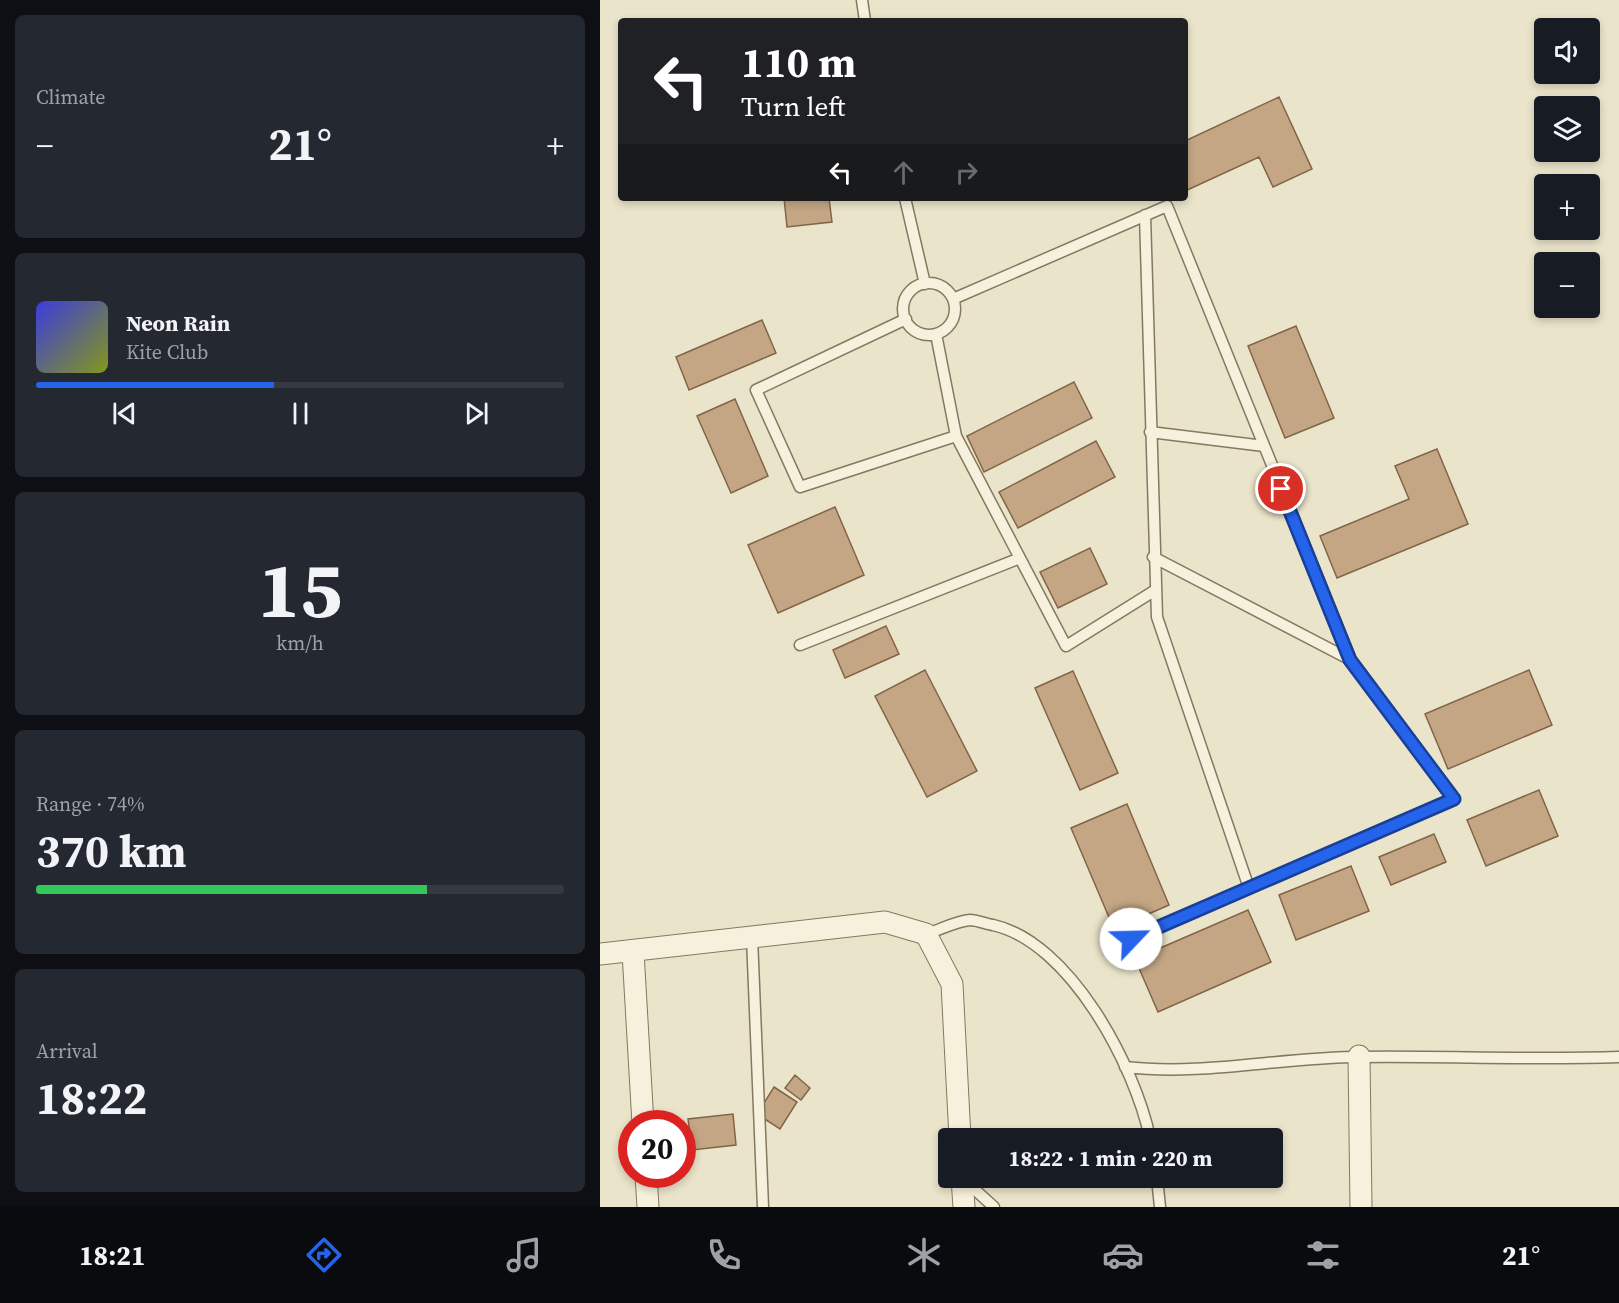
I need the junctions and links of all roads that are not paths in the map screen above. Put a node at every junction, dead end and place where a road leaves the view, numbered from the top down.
1 (862, 0) edge
2 (865, 18) edge
3 (906, 201) edge
4 (1145, 215) junction
5 (925, 284) junction
6 (953, 300) junction
7 (906, 319) junction
8 (936, 334) junction
9 (1150, 432) junction
10 (956, 436) junction
11 (1264, 446) junction
12 (1153, 557) junction
13 (1020, 558) junction
14 (1154, 591) junction
15 (800, 645) dead end
16 (1350, 660) junction
17 (1249, 888) junction
18 (926, 934) junction
19 (752, 937) junction
20 (1131, 939) dead end
21 (633, 952) junction
22 (600, 954) edge
23 (1359, 1056) junction
24 (1619, 1057) edge
25 (1125, 1067) junction
26 (642, 1110) edge
27 (959, 1128) edge
28 (1147, 1128) edge
29 (647, 1188) edge
30 (963, 1188) edge
31 (973, 1188) edge
32 (1158, 1188) edge
33 (648, 1207) edge
34 (763, 1207) edge
35 (964, 1207) edge
36 (994, 1207) edge
37 (1160, 1207) edge
38 (1361, 1207) edge

1 - 2 lane
3 - 5 lane
4 - 6 lane
4 - 9 lane
4 - 11 lane
5 - 6 lane
5 - 7 lane
6 - 8 lane
7 - 8 lane
7 - 10 lane
8 - 10 lane
9 - 11 lane
9 - 12 lane
10 - 13 lane
11 - 16 lane
12 - 14 lane
12 - 16 lane
13 - 14 lane
13 - 15 lane
14 - 17 lane
16 - 17 lane
17 - 20 lane
18 - 19 street
18 - 25 lane
18 - 27 street
19 - 21 street
19 - 34 lane
21 - 22 street
21 - 26 street
23 - 24 lane
23 - 25 lane
23 - 38 street
25 - 28 lane
29 - 33 street
30 - 35 street
31 - 36 lane
32 - 37 lane

